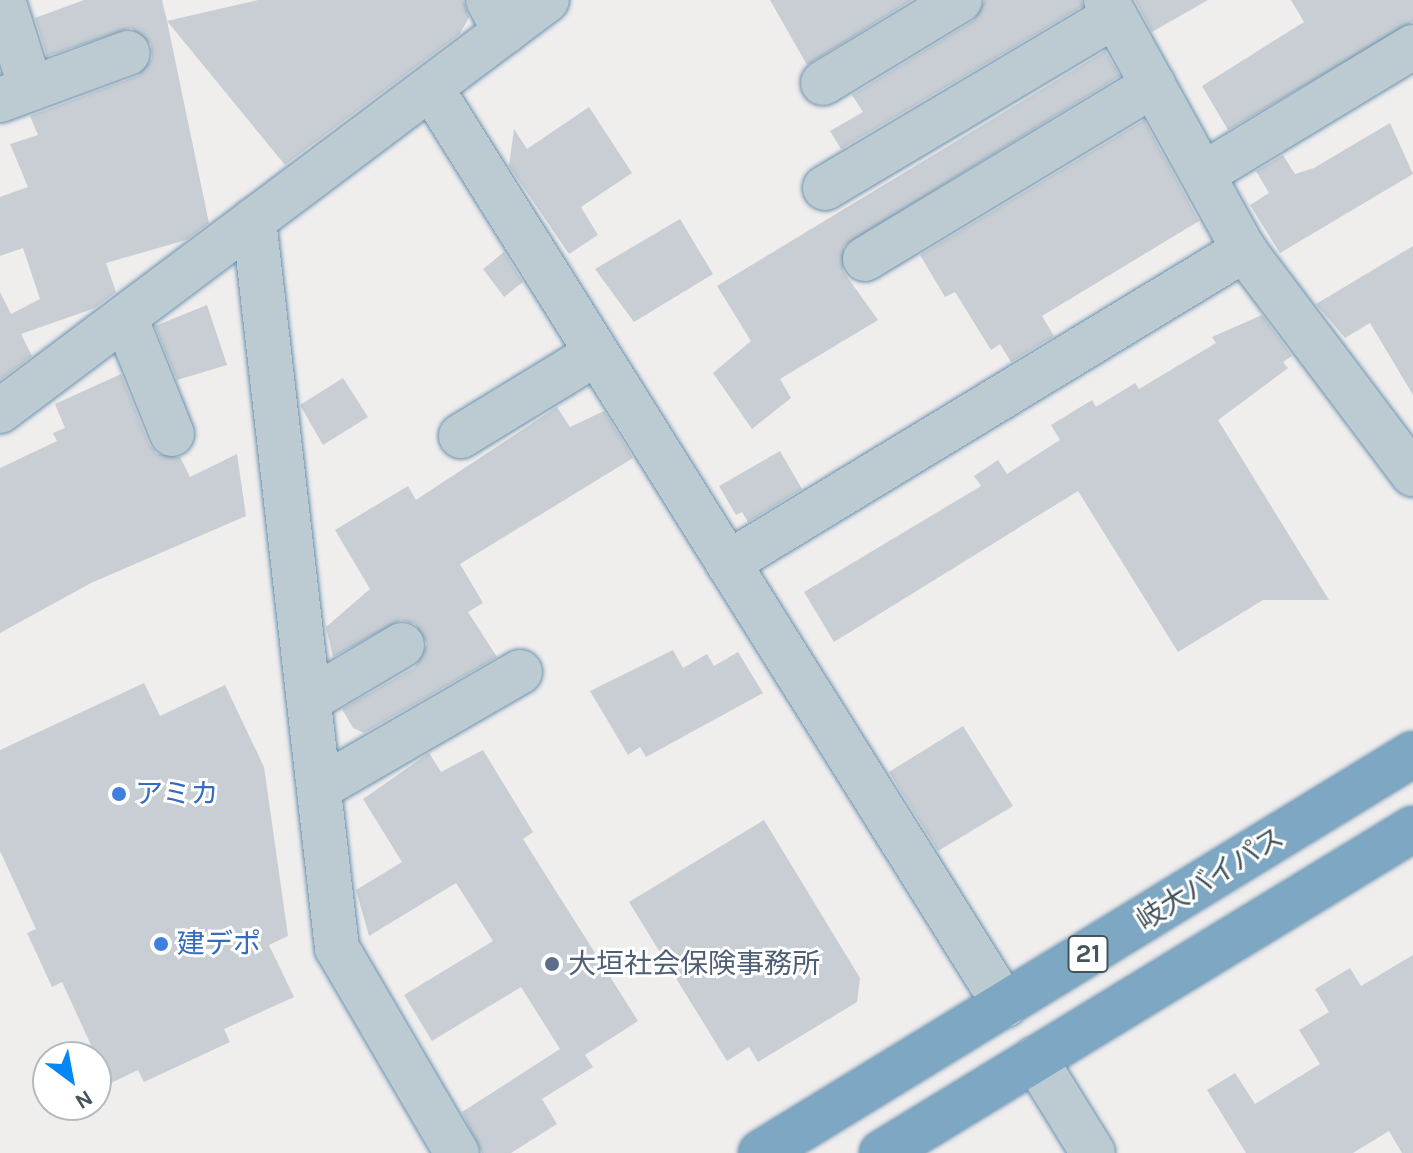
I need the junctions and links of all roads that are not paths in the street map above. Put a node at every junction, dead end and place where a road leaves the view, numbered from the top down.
1 (3, 0) edge
2 (547, 0) edge
3 (960, 0) edge
4 (1110, 8) edge
5 (497, 16) edge
6 (1413, 47) edge
7 (128, 53) dead end
8 (823, 83) dead end
9 (1154, 85) junction
10 (431, 88) junction
11 (15, 94) edge
12 (1203, 174) junction
13 (825, 188) dead end
14 (254, 220) junction
15 (1244, 250) junction
16 (865, 259) dead end
17 (125, 317) junction
18 (597, 353) junction
19 (0, 411) edge
20 (172, 434) dead end
21 (461, 436) dead end
22 (1413, 474) edge
23 (728, 563) junction
24 (402, 645) dead end
25 (520, 672) dead end
26 (309, 700) junction
27 (1413, 754) edge
28 (319, 788) junction
29 (1413, 829) edge
30 (1005, 1005) junction
31 (1035, 1059) junction
32 (457, 1153) edge
33 (761, 1153) edge
34 (882, 1153) edge
35 (1093, 1153) edge

1 - 11 street
2 - 5 street
3 - 8 street
4 - 9 street
4 - 13 street
5 - 10 street
6 - 12 street
7 - 11 street
9 - 12 street
9 - 16 street
10 - 14 street
10 - 18 street
12 - 15 street
14 - 17 street
14 - 26 street
15 - 22 street
15 - 23 street
17 - 19 street
17 - 20 street
18 - 21 street
18 - 23 street
23 - 30 street
24 - 26 street
25 - 28 street
26 - 28 street
27 - 30 highway, 岐大バイパス / 21
28 - 32 street
29 - 31 highway, 21
30 - 33 highway, 岐大バイパス / 21
31 - 34 highway, 21
31 - 35 street

